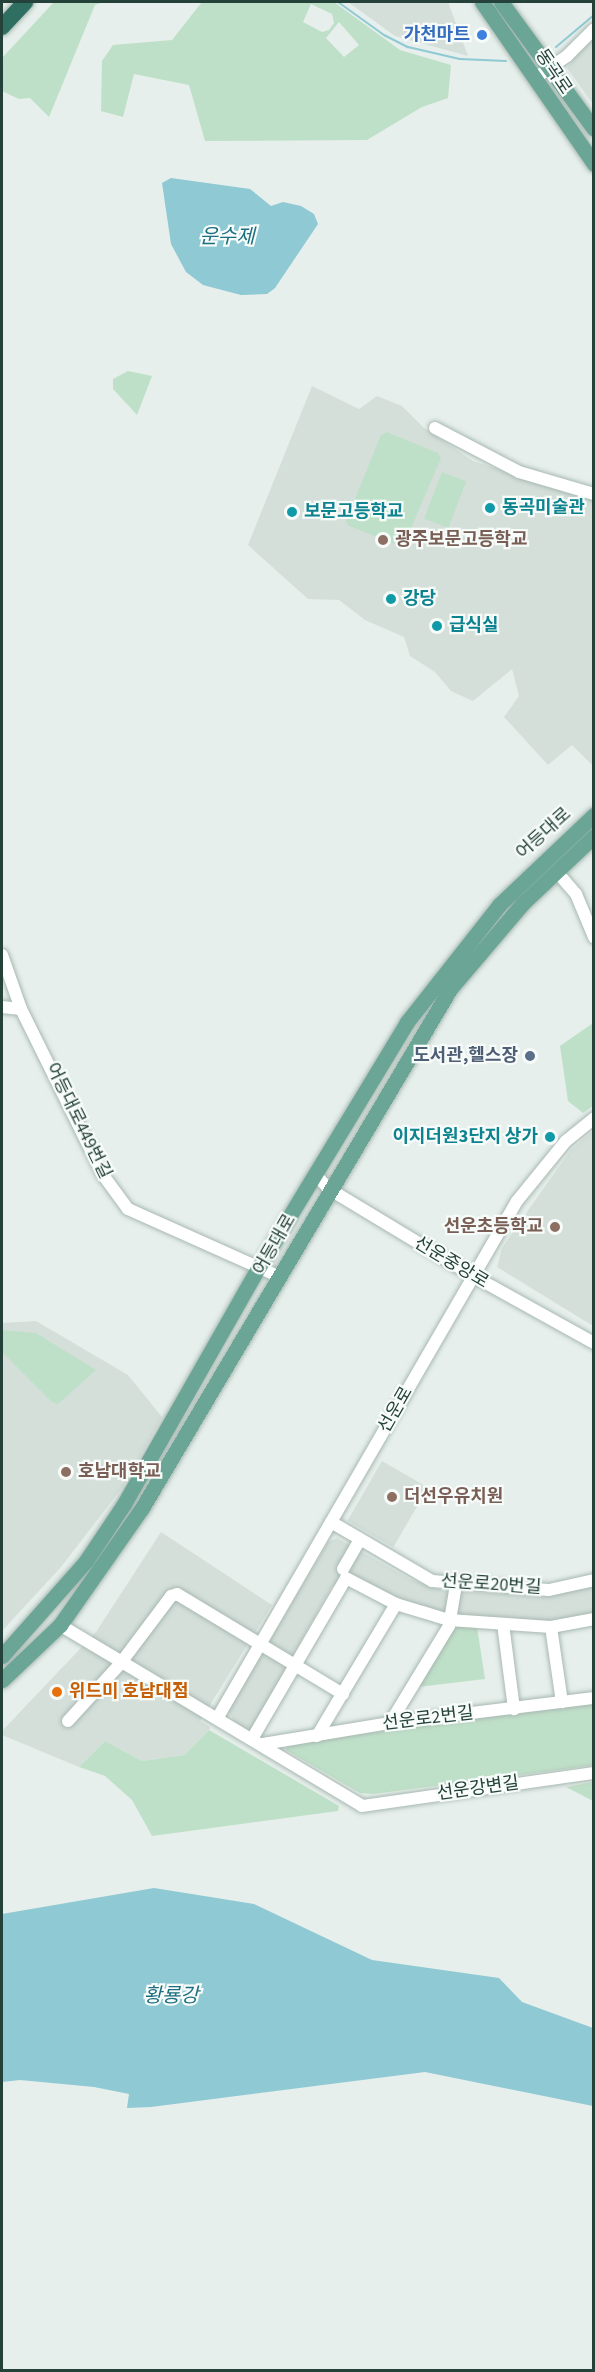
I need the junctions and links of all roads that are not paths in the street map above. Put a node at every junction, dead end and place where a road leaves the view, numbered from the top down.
1 (25, 2) edge
2 (482, 2) edge
3 (501, 2) edge
4 (2, 27) edge
5 (594, 29) edge
6 (549, 68) junction
7 (534, 79) junction
8 (594, 129) edge
9 (578, 143) junction
10 (594, 164) edge
11 (594, 174) edge
12 (435, 428) dead end
13 (594, 494) edge
14 (594, 815) edge
15 (594, 836) edge
16 (563, 879) dead end
17 (594, 937) edge
18 (2, 955) edge
19 (2, 1007) edge
20 (21, 1009) junction
21 (594, 1118) edge
22 (315, 1174) junction
23 (329, 1189) junction
24 (260, 1265) junction
25 (473, 1276) junction
26 (280, 1277) junction
27 (594, 1343) edge
28 (331, 1522) junction
29 (360, 1540) junction
30 (343, 1569) dead end
31 (594, 1580) edge
32 (456, 1585) junction
33 (396, 1604) junction
34 (594, 1619) edge
35 (449, 1620) junction
36 (503, 1624) junction
37 (60, 1625) junction
38 (551, 1627) junction
39 (260, 1644) junction
40 (2, 1656) edge
41 (120, 1664) junction
42 (292, 1664) junction
43 (2, 1680) edge
44 (344, 1694) junction
45 (594, 1698) edge
46 (562, 1702) junction
47 (514, 1709) junction
48 (218, 1717) junction
49 (68, 1721) dead end
50 (390, 1723) junction
51 (317, 1736) junction
52 (257, 1741) junction
53 (594, 1773) edge

1 - 4 highway
2 - 7 main road, 동곡로
3 - 6 main road, 동곡로
5 - 6 street
6 - 7 street
6 - 8 main road, 동곡로
7 - 9 main road, 동곡로
9 - 10 main road, 동곡로
9 - 11 main road
12 - 13 street
14 - 22 main road, 어등대로
15 - 23 main road, 어등대로
16 - 17 street
18 - 20 street, 어등대로449번길
19 - 20 street
20 - 24 street, 어등대로449번길
21 - 25 street, 선운로
22 - 23 street, 선운중앙로
22 - 24 main road, 어등대로
23 - 25 street, 선운중앙로
23 - 26 main road, 어등대로
24 - 26 street, 어등대로449번길
24 - 40 main road, 어등대로
25 - 27 street, 선운중앙로
25 - 28 street, 선운로
26 - 37 main road, 어등대로
28 - 29 street, 선운로20번길
28 - 39 street, 선운로
29 - 30 street
29 - 32 street, 선운로20번길
31 - 32 street, 선운로20번길
32 - 35 street
33 - 35 street
33 - 42 street
33 - 44 street
34 - 38 street
35 - 36 street
35 - 50 street
36 - 38 street
36 - 47 street
37 - 41 street
37 - 43 main road, 어등대로
38 - 46 street
39 - 41 street
39 - 42 street
39 - 48 street, 선운로
41 - 48 street
41 - 49 street
42 - 44 street
42 - 52 street
44 - 51 street
45 - 46 street, 선운로2번길
46 - 47 street, 선운로2번길
47 - 50 street, 선운로2번길
48 - 52 street
50 - 51 street, 선운로2번길
51 - 52 street, 선운로2번길
52 - 53 street, 선운강변길

